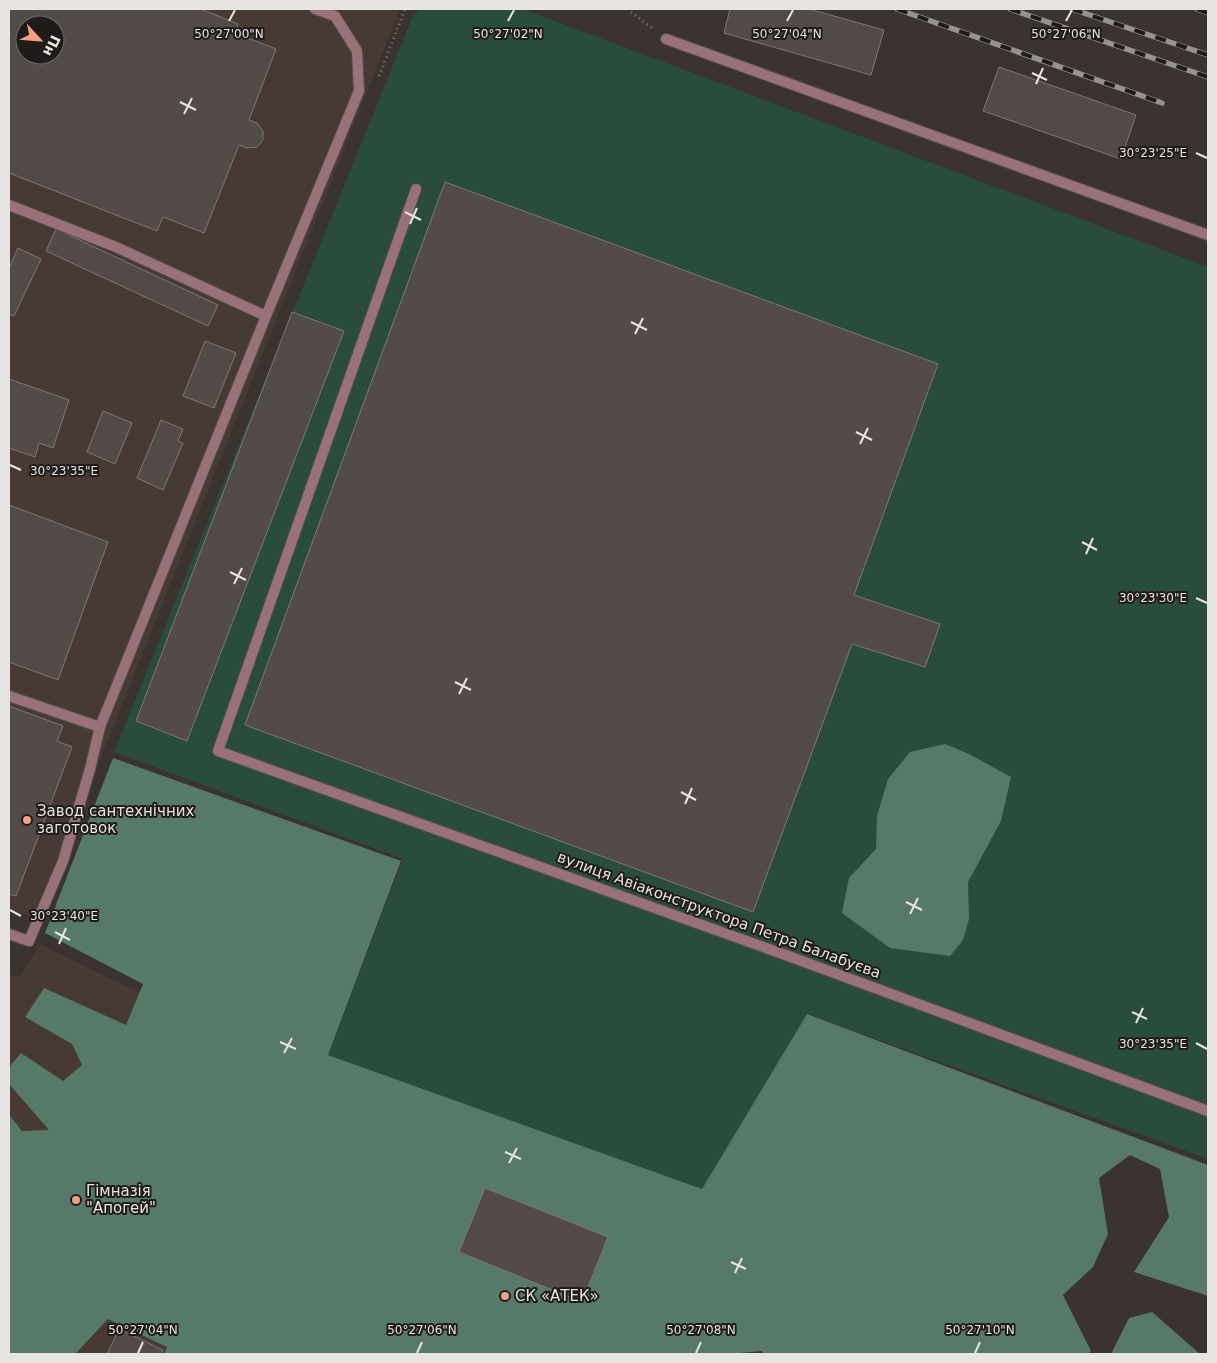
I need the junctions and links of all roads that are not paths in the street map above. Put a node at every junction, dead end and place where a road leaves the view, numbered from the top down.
1 (315, 9) edge
2 (666, 39) road end
3 (416, 190) dead end
4 (9, 205) edge
5 (1208, 235) edge
6 (266, 316) junction
7 (9, 696) edge
8 (100, 728) junction
9 (9, 934) edge
10 (1208, 1111) edge

1 - 6 street
2 - 5 street
3 - 10 street, вулиця Авіаконструктора Петра Балабуєва
4 - 6 street
6 - 8 street
7 - 8 street
8 - 9 street

